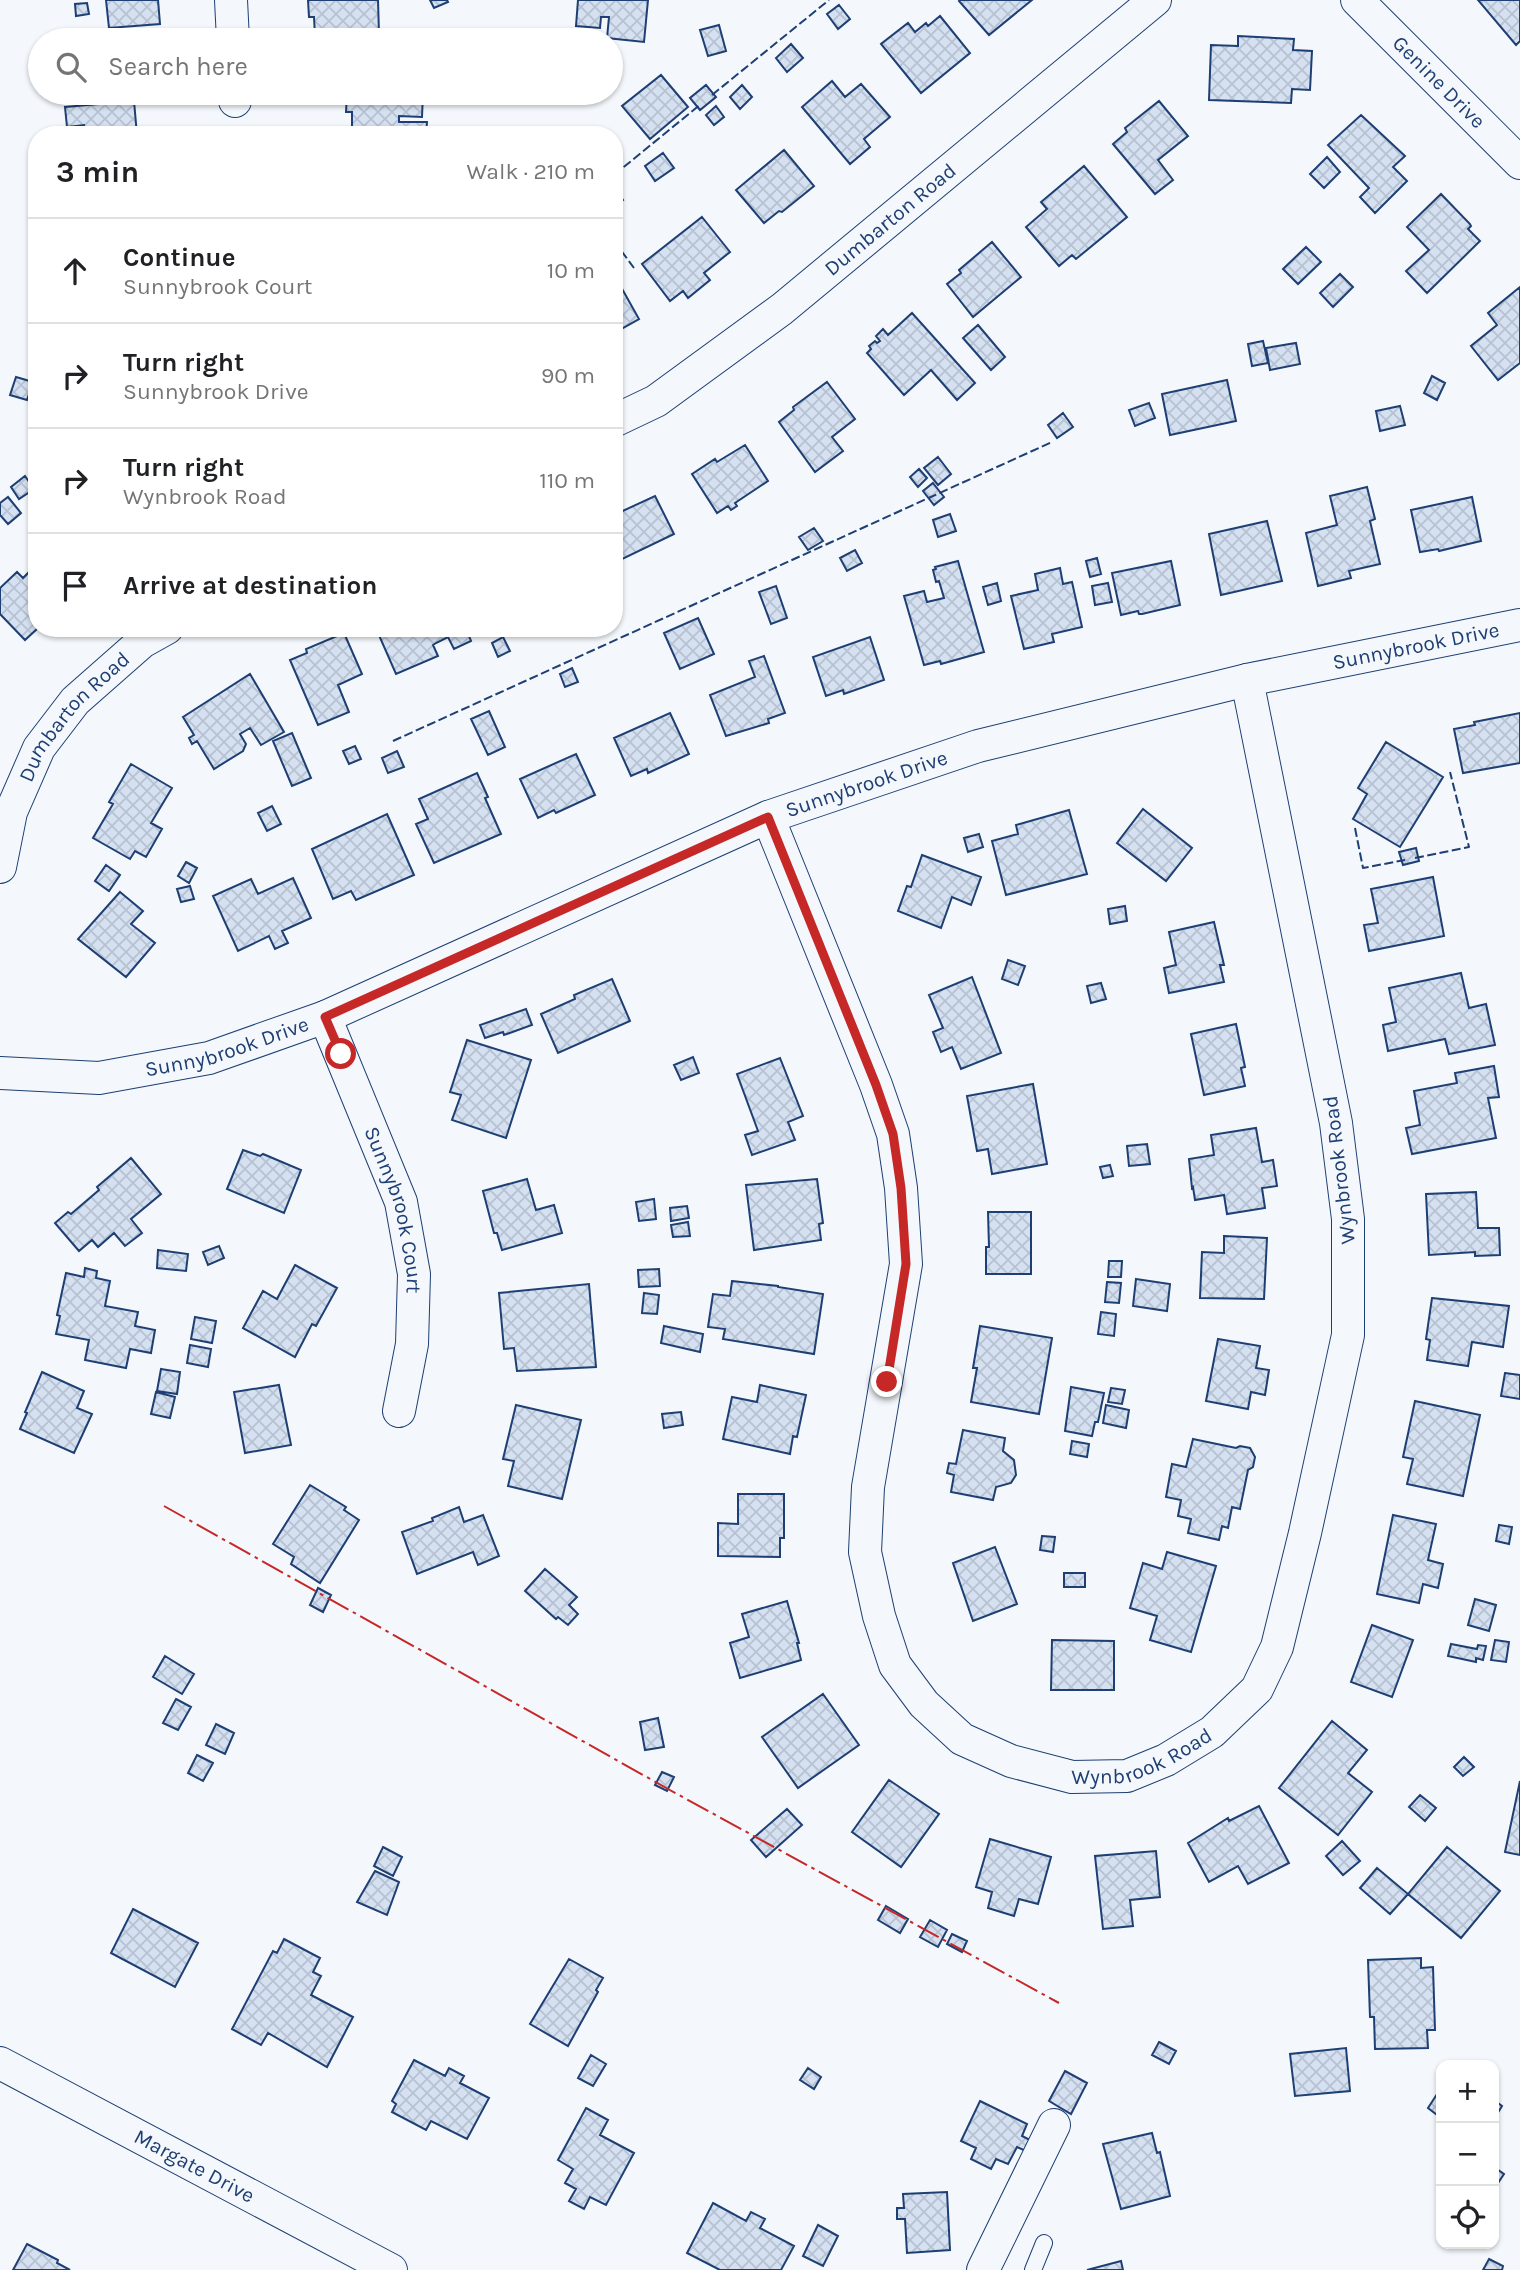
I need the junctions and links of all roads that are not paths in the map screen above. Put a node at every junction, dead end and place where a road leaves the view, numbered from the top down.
1 (231, 0) edge
2 (1155, 0) edge
3 (1357, 0) edge
4 (232, 28) edge
5 (1520, 163) edge
6 (623, 417) edge
7 (1520, 625) edge
8 (151, 637) edge
9 (1247, 680) junction
10 (768, 817) junction
11 (0, 867) edge
12 (325, 1017) junction
13 (0, 1073) edge
14 (399, 1411) dead end
15 (0, 2063) edge
16 (1054, 2124) dead end
17 (1044, 2243) dead end
18 (391, 2270) edge
19 (983, 2270) edge
20 (1033, 2270) edge

1 - 4 street
2 - 6 street, Dumbarton Road
3 - 5 street, Genine Drive
7 - 9 street, Sunnybrook Drive
8 - 11 street, Dumbarton Road
9 - 10 street, Sunnybrook Drive
9 - 10 street, Wynbrook Road
10 - 12 street, Sunnybrook Drive
12 - 13 street, Sunnybrook Drive
12 - 14 street, Sunnybrook Court
15 - 18 street, Margate Drive
16 - 19 street
17 - 20 lane

